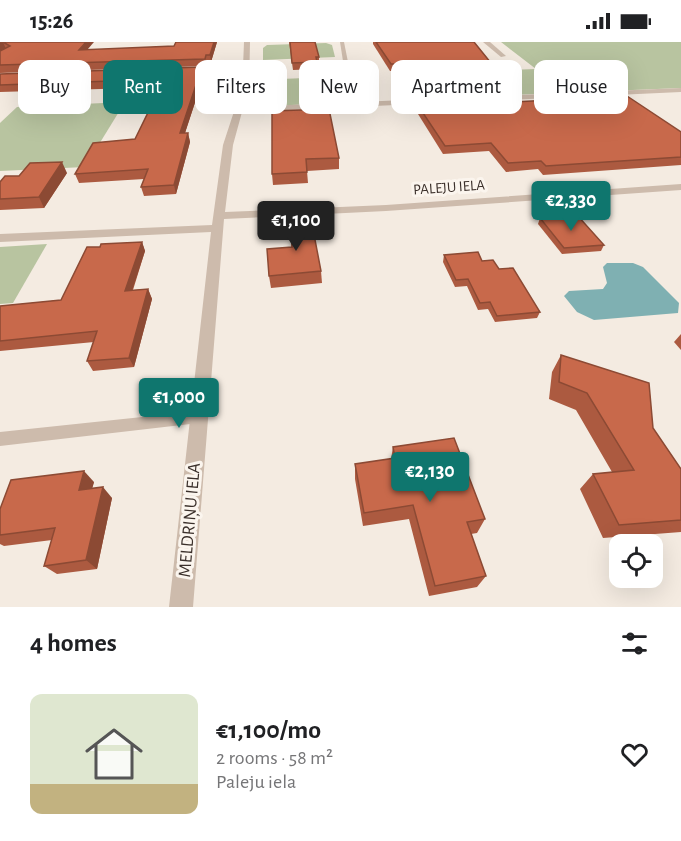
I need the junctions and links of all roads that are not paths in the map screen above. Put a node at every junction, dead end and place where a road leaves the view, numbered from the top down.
1 (247, 42) edge
2 (342, 42) edge
3 (486, 42) edge
4 (502, 56) dead end
5 (245, 60) edge
6 (346, 60) edge
7 (681, 90) edge
8 (287, 108) edge
9 (238, 114) edge
10 (681, 187) edge
11 (219, 222) junction
12 (0, 238) edge
13 (199, 417) junction
14 (0, 439) edge
15 (181, 607) edge

1 - 5 street, MELDRIŅU IELA
2 - 6 lane
3 - 4 street
7 - 8 street
9 - 11 street, MELDRIŅU IELA
10 - 11 street, PALEJU IELA
11 - 12 street, PALEJU IELA
11 - 13 street, MELDRIŅU IELA
13 - 14 lane
13 - 15 street, MELDRIŅU IELA

